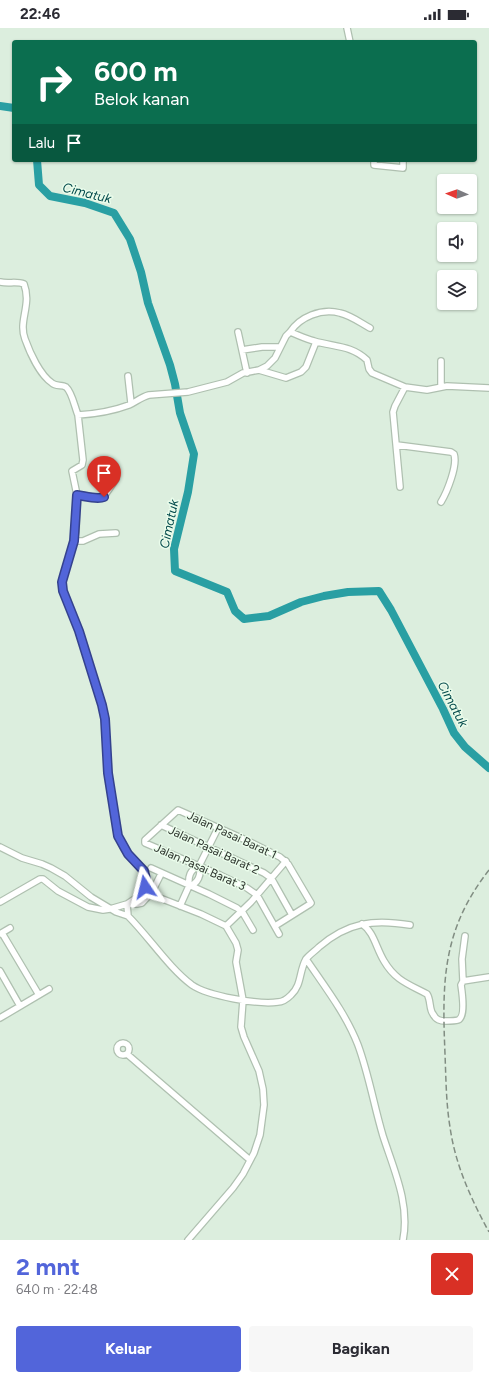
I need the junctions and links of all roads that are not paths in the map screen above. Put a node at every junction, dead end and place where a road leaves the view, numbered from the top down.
1 (347, 28) edge
2 (350, 40) edge
3 (374, 162) edge
4 (403, 162) edge
5 (0, 282) edge
6 (370, 328) dead end
7 (238, 332) dead end
8 (290, 332) junction
9 (316, 342) junction
10 (280, 347) junction
11 (242, 350) junction
12 (441, 361) dead end
13 (259, 370) junction
14 (247, 373) junction
15 (128, 376) dead end
16 (405, 387) junction
17 (441, 387) junction
18 (489, 388) edge
19 (131, 403) junction
20 (78, 415) junction
21 (397, 445) junction
22 (116, 479) dead end
23 (400, 487) dead end
24 (77, 495) junction
25 (441, 502) dead end
26 (116, 533) dead end
27 (74, 541) junction
28 (161, 825) junction
29 (218, 828) junction
30 (0, 847) edge
31 (209, 847) junction
32 (286, 861) junction
33 (199, 866) junction
34 (150, 868) dead end
35 (162, 874) junction
36 (271, 878) junction
37 (189, 886) junction
38 (257, 895) junction
39 (160, 898) dead end
40 (0, 902) edge
41 (127, 904) junction
42 (180, 906) junction
43 (110, 909) junction
44 (241, 912) junction
45 (292, 915) junction
46 (128, 916) junction
47 (361, 924) junction
48 (410, 925) dead end
49 (226, 926) junction
50 (275, 926) junction
51 (10, 928) dead end
52 (253, 930) dead end
53 (1, 934) edge
54 (279, 934) dead end
55 (465, 936) dead end
56 (306, 959) junction
57 (0, 971) edge
58 (489, 977) edge
59 (463, 981) junction
60 (48, 989) dead end
61 (39, 995) junction
62 (243, 1000) junction
63 (20, 1006) junction
64 (1, 1017) edge
65 (127, 1054) dead end
66 (250, 1160) junction
67 (188, 1240) edge
68 (403, 1240) edge

1 - 2 street
3 - 4 street
5 - 20 street
6 - 8 street
7 - 11 street
8 - 9 street
8 - 10 street
9 - 13 street
9 - 16 street
10 - 11 street
10 - 13 street
11 - 14 street
12 - 17 street
13 - 14 street
14 - 19 street
15 - 19 street
16 - 17 street
16 - 21 street
17 - 18 street
19 - 20 street
20 - 24 street
21 - 23 street
21 - 25 street
22 - 24 street
24 - 27 street
26 - 27 street
27 - 41 street
28 - 29 street, Jalan Pasai Barat 1
28 - 31 street, Jalan Pasai Barat 2
28 - 33 street, Jalan Pasai Barat 3
29 - 31 street
29 - 32 street, Jalan Pasai Barat 1
30 - 43 street
31 - 33 street
31 - 36 street, Jalan Pasai Barat 2
32 - 36 street
32 - 45 street, Jalan Pasai Barat 1
33 - 37 street
33 - 37 street
33 - 38 street, Jalan Pasai Barat 3
34 - 35 street
35 - 37 street
35 - 41 street
36 - 38 street
36 - 45 street, Jalan Pasai Barat 2
37 - 42 street
37 - 44 street
38 - 44 street
38 - 50 street, Jalan Pasai Barat 3
39 - 42 street
40 - 43 street
41 - 43 street
41 - 46 street
42 - 49 street
43 - 46 street
44 - 49 street
44 - 52 street
45 - 50 street
46 - 62 street
47 - 48 street
47 - 56 street
47 - 59 street
49 - 62 street
50 - 54 street, Jalan Pasai Barat 3
51 - 53 street
53 - 61 street
55 - 59 street
56 - 62 street
56 - 68 street
57 - 63 street
58 - 59 street
60 - 61 street
61 - 63 street
62 - 66 street
63 - 64 street
65 - 66 street
66 - 67 street

